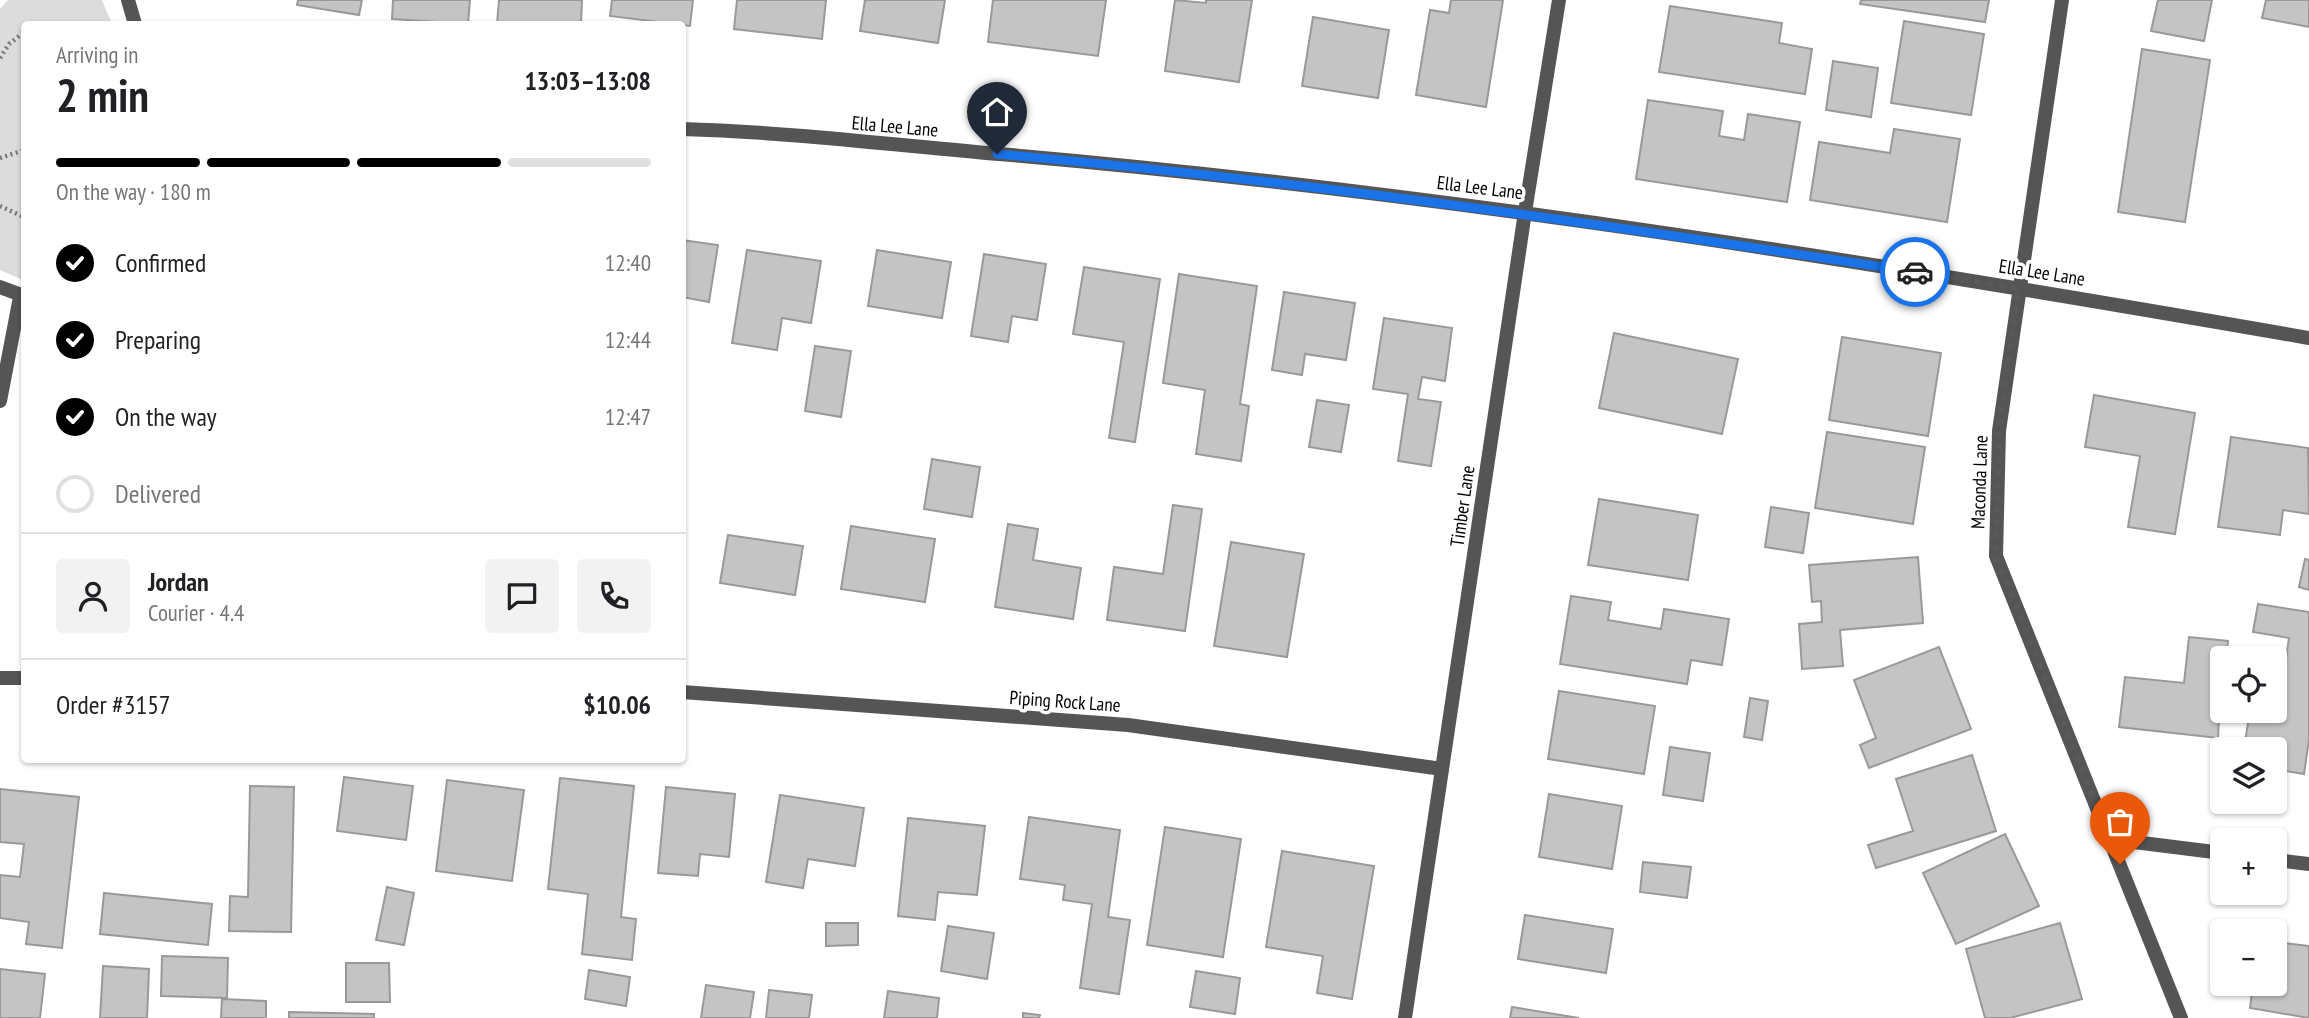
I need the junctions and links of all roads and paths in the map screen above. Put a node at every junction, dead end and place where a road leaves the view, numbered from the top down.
1 (128, 0) edge
2 (1559, 0) edge
3 (2062, 0) edge
4 (134, 21) edge
5 (21, 35) edge
6 (0, 58) edge
7 (686, 129) edge
8 (21, 151) edge
9 (0, 158) edge
10 (0, 206) edge
11 (1525, 212) junction
12 (21, 216) edge
13 (0, 287) edge
14 (2018, 288) junction
15 (21, 296) edge
16 (21, 301) edge
17 (2309, 338) edge
18 (0, 401) edge
19 (0, 678) edge
20 (21, 678) edge
21 (686, 692) edge
22 (1442, 769) junction
23 (2110, 839) junction
24 (2210, 852) edge
25 (2287, 861) edge
26 (2309, 864) edge
27 (1405, 1018) edge
28 (2181, 1018) edge

1 - 4 street
2 - 11 street, Timber Lane
3 - 14 street, Maconda Lane
5 - 6 path
7 - 11 street, Ella Lee Lane
8 - 9 path
10 - 12 path
11 - 14 street, Ella Lee Lane
11 - 22 street, Timber Lane
13 - 15 street
14 - 17 street, Ella Lee Lane
14 - 23 street, Maconda Lane
16 - 18 street
19 - 20 street
21 - 22 street, Piping Rock Lane
22 - 27 street, Timber Lane
23 - 24 street
23 - 28 street, Maconda Lane
25 - 26 street

